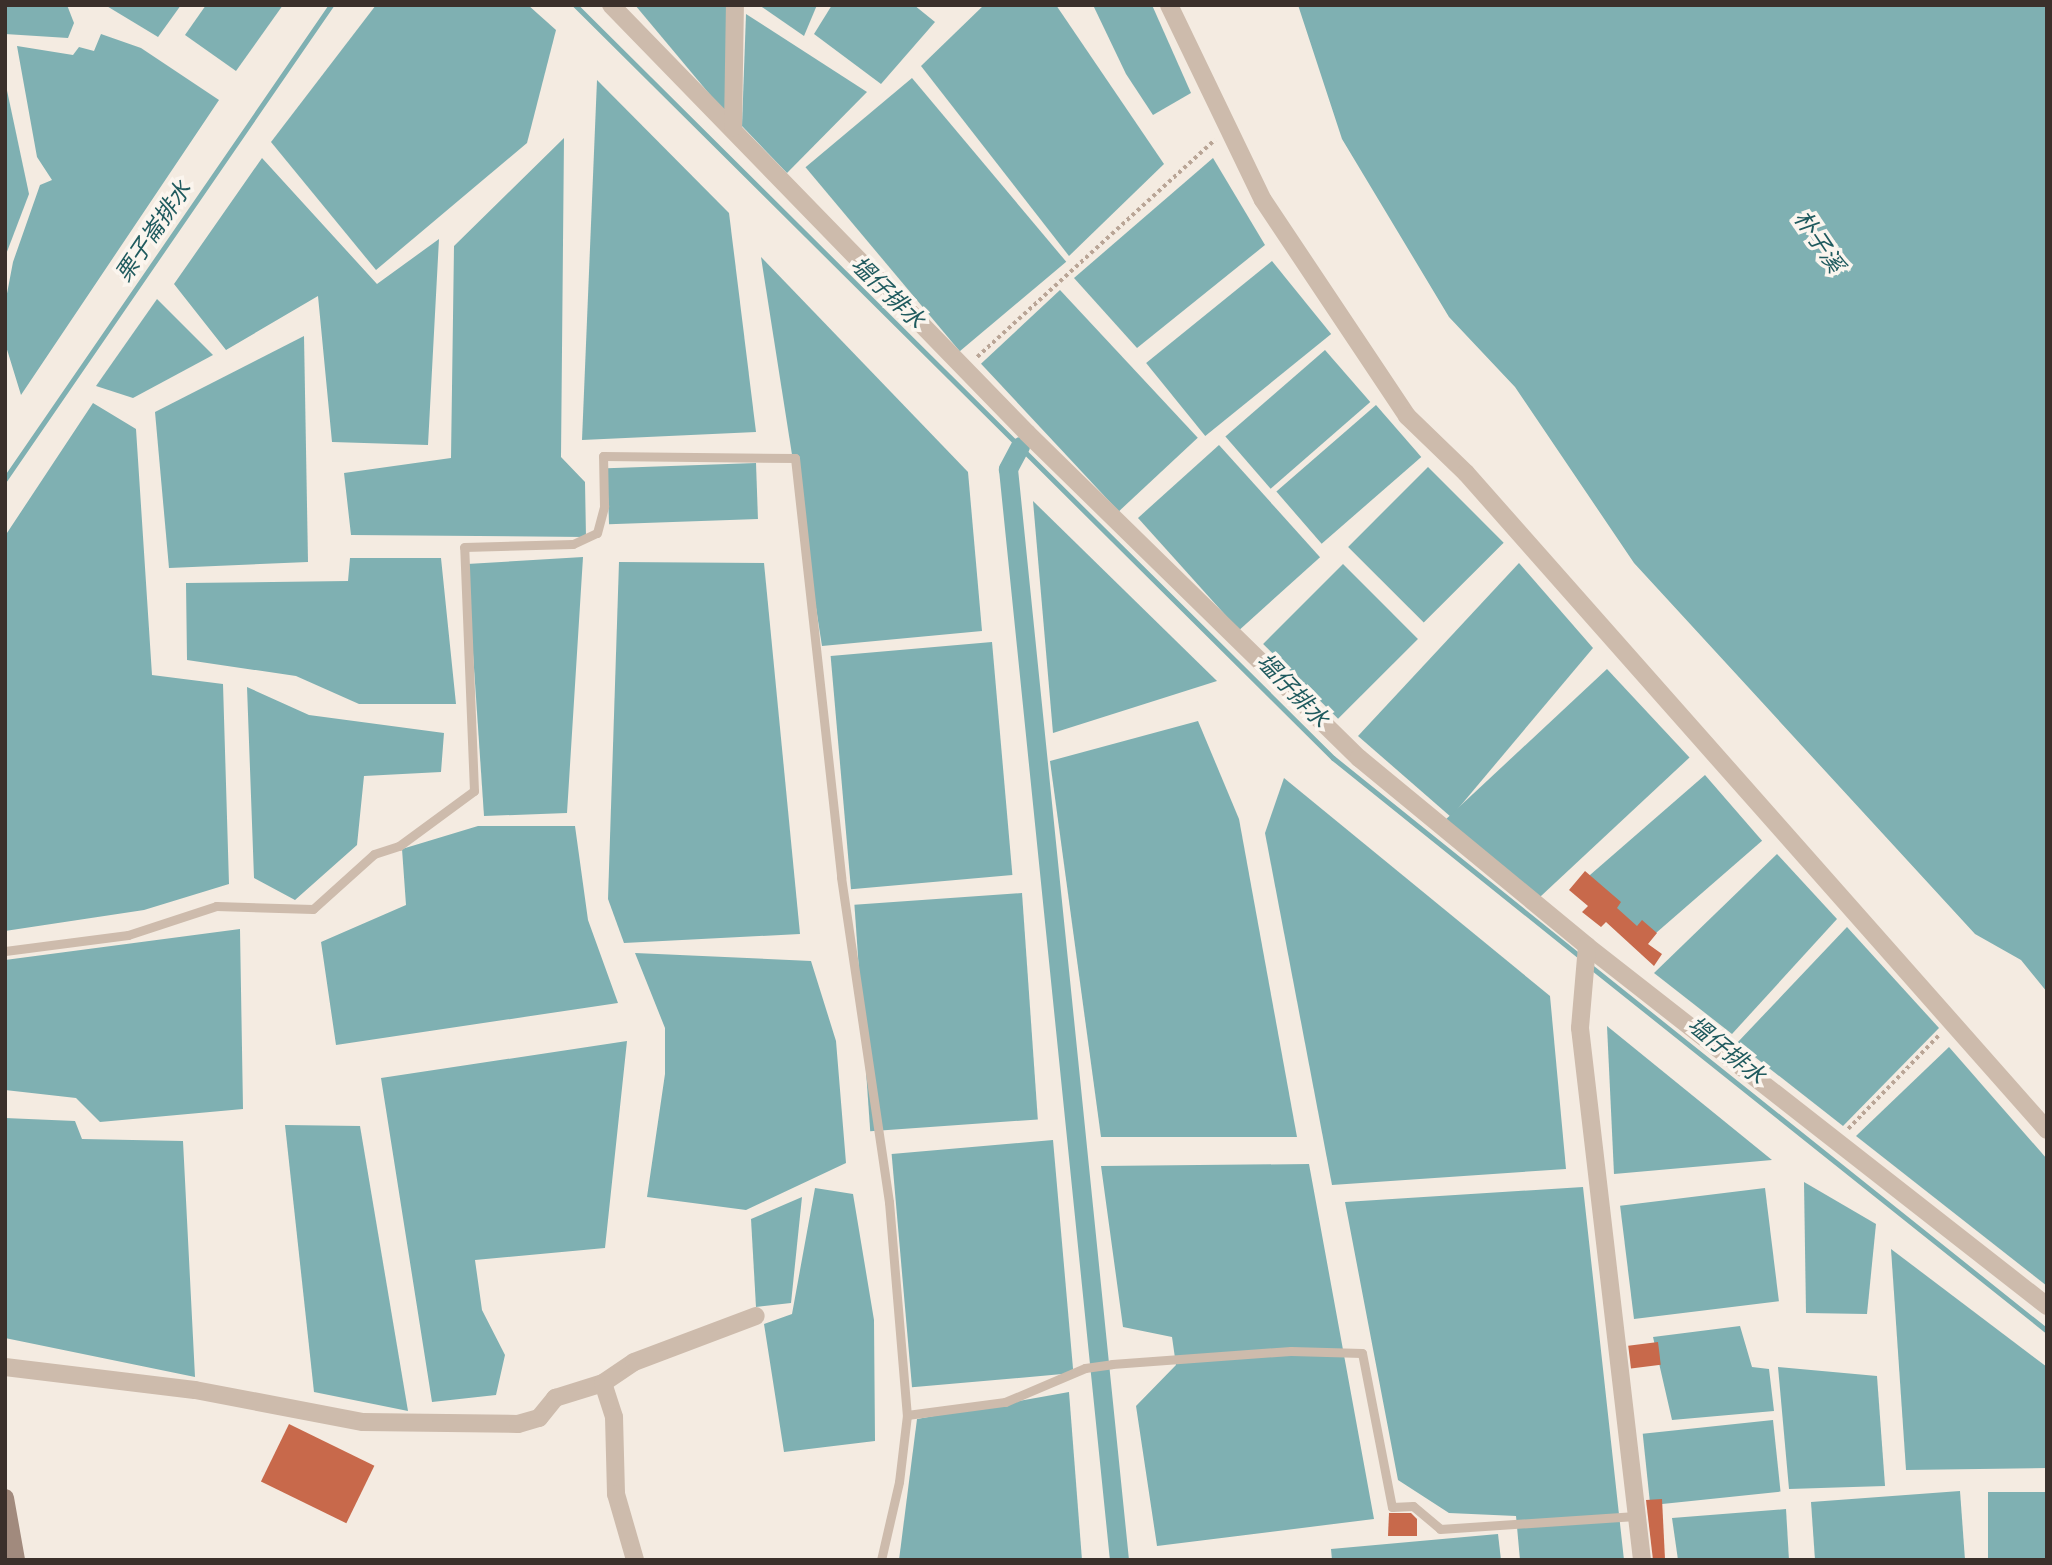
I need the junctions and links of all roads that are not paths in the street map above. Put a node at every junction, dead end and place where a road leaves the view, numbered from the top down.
1 (611, 5) edge
2 (735, 5) edge
3 (1169, 5) edge
4 (733, 128) junction
5 (1587, 946) junction
6 (5, 951) edge
7 (2047, 1130) edge
8 (2047, 1306) edge
9 (756, 1317) dead end
10 (5, 1367) edge
11 (603, 1383) junction
12 (907, 1415) junction
13 (5, 1498) edge
14 (1636, 1516) junction
15 (16, 1560) edge
16 (635, 1560) edge
17 (881, 1560) edge
18 (1642, 1560) edge

1 - 4 street
2 - 4 street
3 - 7 street
4 - 5 street
5 - 8 street
5 - 14 street
6 - 12 lane
9 - 11 street
10 - 11 street
11 - 16 street
12 - 14 lane
12 - 17 lane
13 - 15 main road
14 - 18 street

